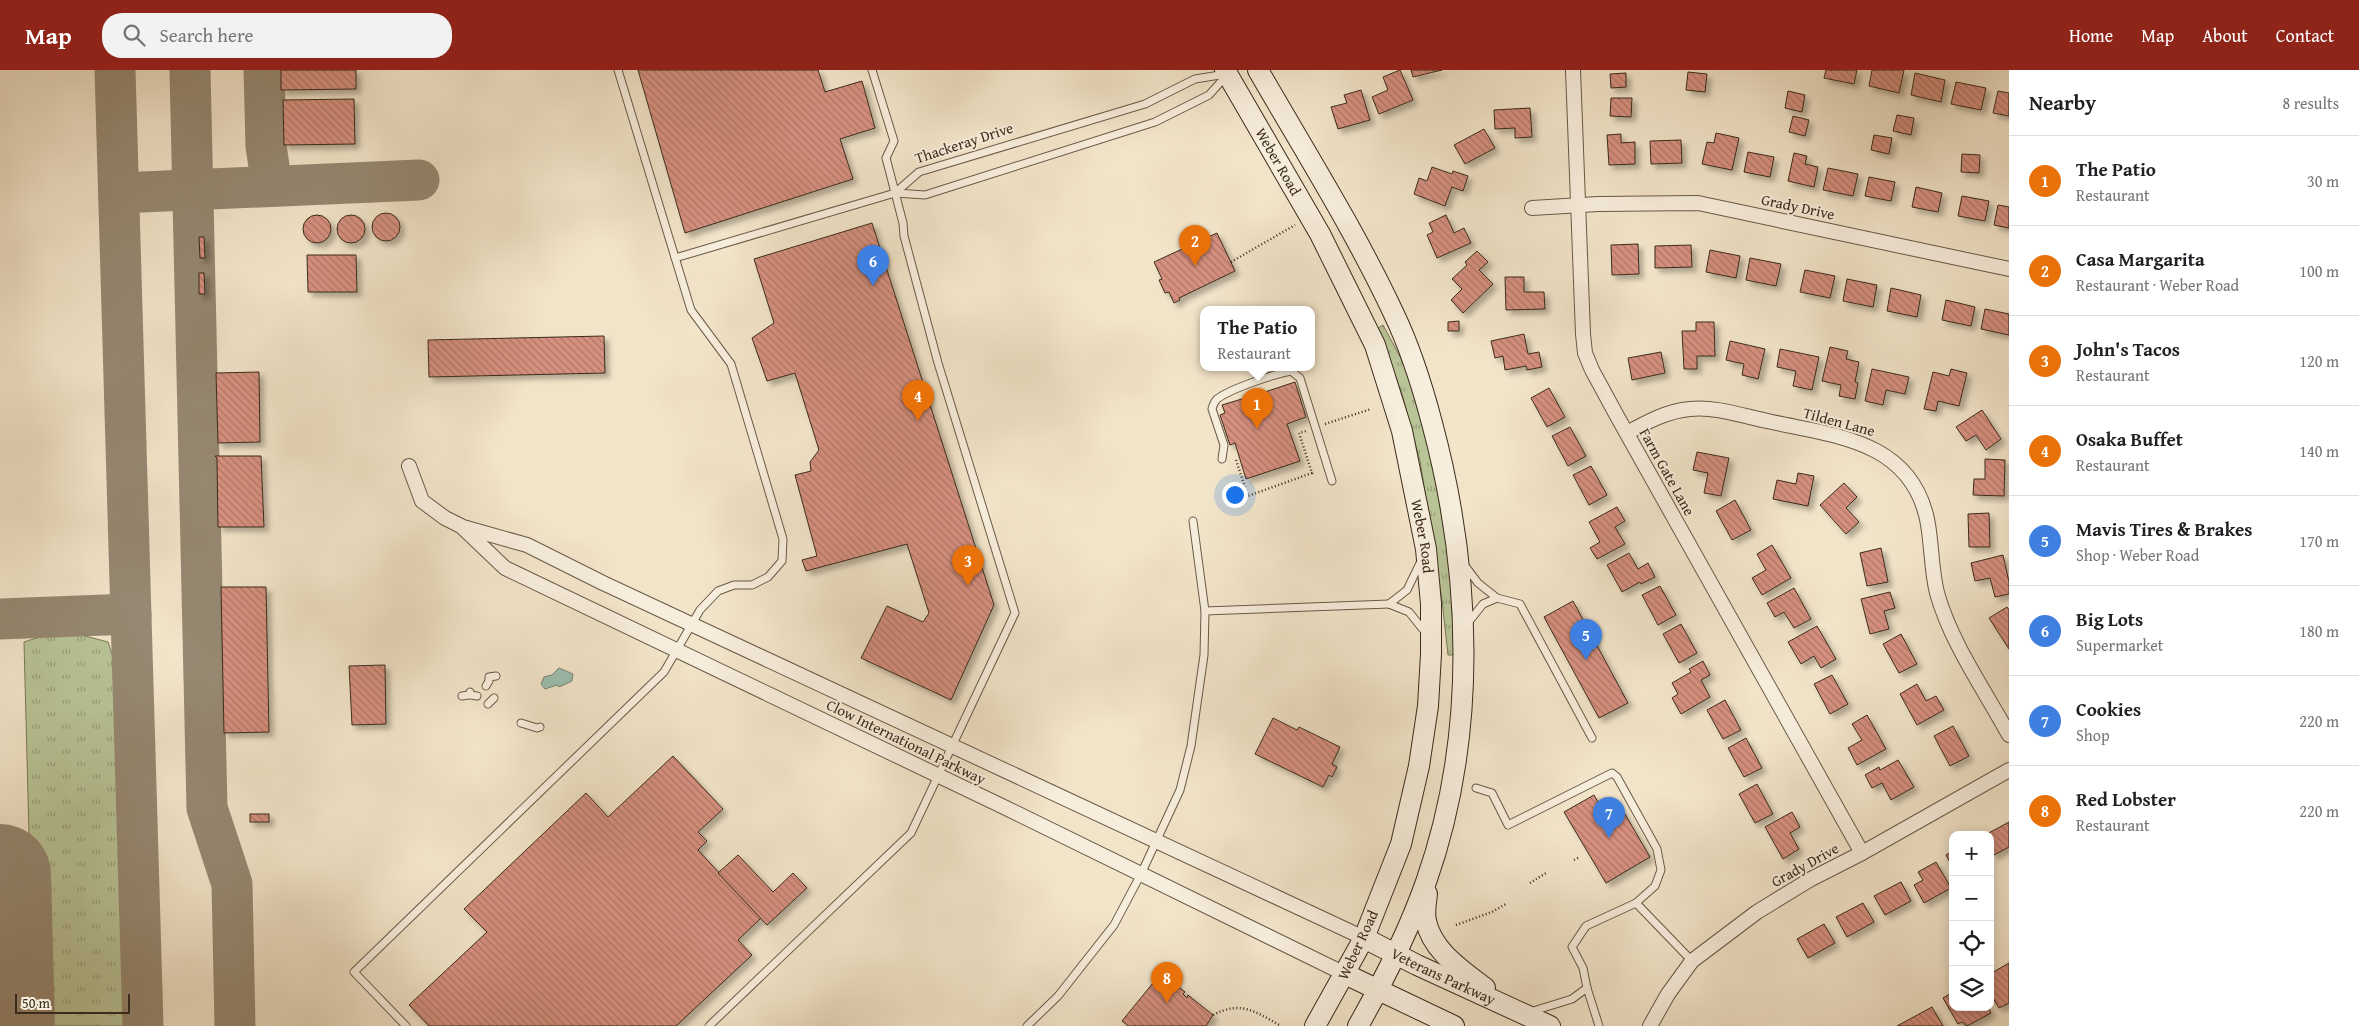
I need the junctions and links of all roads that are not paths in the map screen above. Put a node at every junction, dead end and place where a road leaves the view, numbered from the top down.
1 (618, 70) edge
2 (872, 70) edge
3 (1258, 70) edge
4 (1573, 70) edge
5 (1230, 71) edge
6 (895, 193) junction
7 (1578, 204) junction
8 (1532, 208) dead end
9 (675, 258) junction
10 (2009, 269) edge
11 (1627, 433) junction
12 (1222, 459) dead end
13 (409, 466) dead end
14 (1332, 481) dead end
15 (1193, 521) dead end
16 (463, 527) junction
17 (1426, 549) junction
18 (1460, 559) junction
19 (1497, 598) junction
20 (1390, 604) junction
21 (1205, 611) junction
22 (691, 624) junction
23 (1464, 629) junction
24 (676, 650) junction
25 (1431, 654) junction
26 (496, 676) dead end
27 (486, 686) dead end
28 (462, 696) dead end
29 (477, 696) dead end
30 (494, 698) dead end
31 (488, 704) dead end
32 (521, 723) dead end
33 (540, 727) dead end
34 (2009, 734) edge
35 (1592, 738) dead end
36 (951, 746) junction
37 (2009, 770) edge
38 (938, 775) junction
39 (1476, 788) dead end
40 (1157, 841) junction
41 (1862, 853) junction
42 (1141, 874) junction
43 (1427, 880) junction
44 (1636, 903) junction
45 (1364, 938) junction
46 (1396, 955) junction
47 (1692, 961) junction
48 (1346, 974) junction
49 (1587, 988) junction
50 (1378, 990) junction
51 (1516, 1010) junction
52 (406, 1026) edge
53 (709, 1026) edge
54 (1027, 1026) edge
55 (1315, 1026) edge
56 (1358, 1026) edge
57 (1454, 1026) edge
58 (1550, 1026) edge
59 (1599, 1026) edge
60 (1650, 1026) edge

1 - 9 lane
2 - 6 lane
3 - 18 main road, Weber Road
4 - 7 street, Farm Gate Lane
5 - 6 lane, Thackeray Drive
5 - 6 lane
5 - 17 main road, Weber Road
6 - 9 lane, Thackeray Drive
6 - 36 lane
7 - 8 street, Grady Drive
7 - 10 street, Grady Drive
7 - 11 street, Farm Gate Lane
9 - 22 lane
11 - 34 street, Tilden Lane
11 - 41 street, Farm Gate Lane
12 - 14 lane
13 - 16 street, Clow International Parkway
15 - 21 lane
16 - 22 street, Clow International Parkway
16 - 24 street, Clow International Parkway
17 - 20 lane
17 - 25 main road, Weber Road
18 - 19 lane
18 - 23 main road, Weber Road
19 - 23 lane
19 - 35 lane
20 - 21 lane
20 - 25 lane
21 - 40 lane
22 - 24 lane
22 - 36 street, Clow International Parkway
23 - 43 main road, Weber Road
24 - 38 street, Clow International Parkway
24 - 52 lane
25 - 45 main road, Weber Road
26 - 27 lane
28 - 29 lane
30 - 31 lane
32 - 33 lane
36 - 38 lane
36 - 40 street, Clow International Parkway
37 - 41 street, Grady Drive
38 - 42 street, Clow International Parkway
38 - 53 lane
39 - 44 lane
40 - 42 lane
40 - 45 street, Clow International Parkway
41 - 47 street, Grady Drive
42 - 48 street, Clow International Parkway
42 - 54 lane
43 - 46 main road, Weber Road
43 - 51 main road
44 - 47 lane
44 - 49 lane
45 - 46 main road, Veterans Parkway
45 - 48 main road, Weber Road
46 - 50 main road, Weber Road
46 - 51 main road, Veterans Parkway
47 - 60 street, Grady Drive
48 - 50 main road
48 - 55 main road, Weber Road
49 - 51 lane
49 - 59 lane
50 - 56 main road, Weber Road
50 - 57 main road
51 - 58 main road, Veterans Parkway

